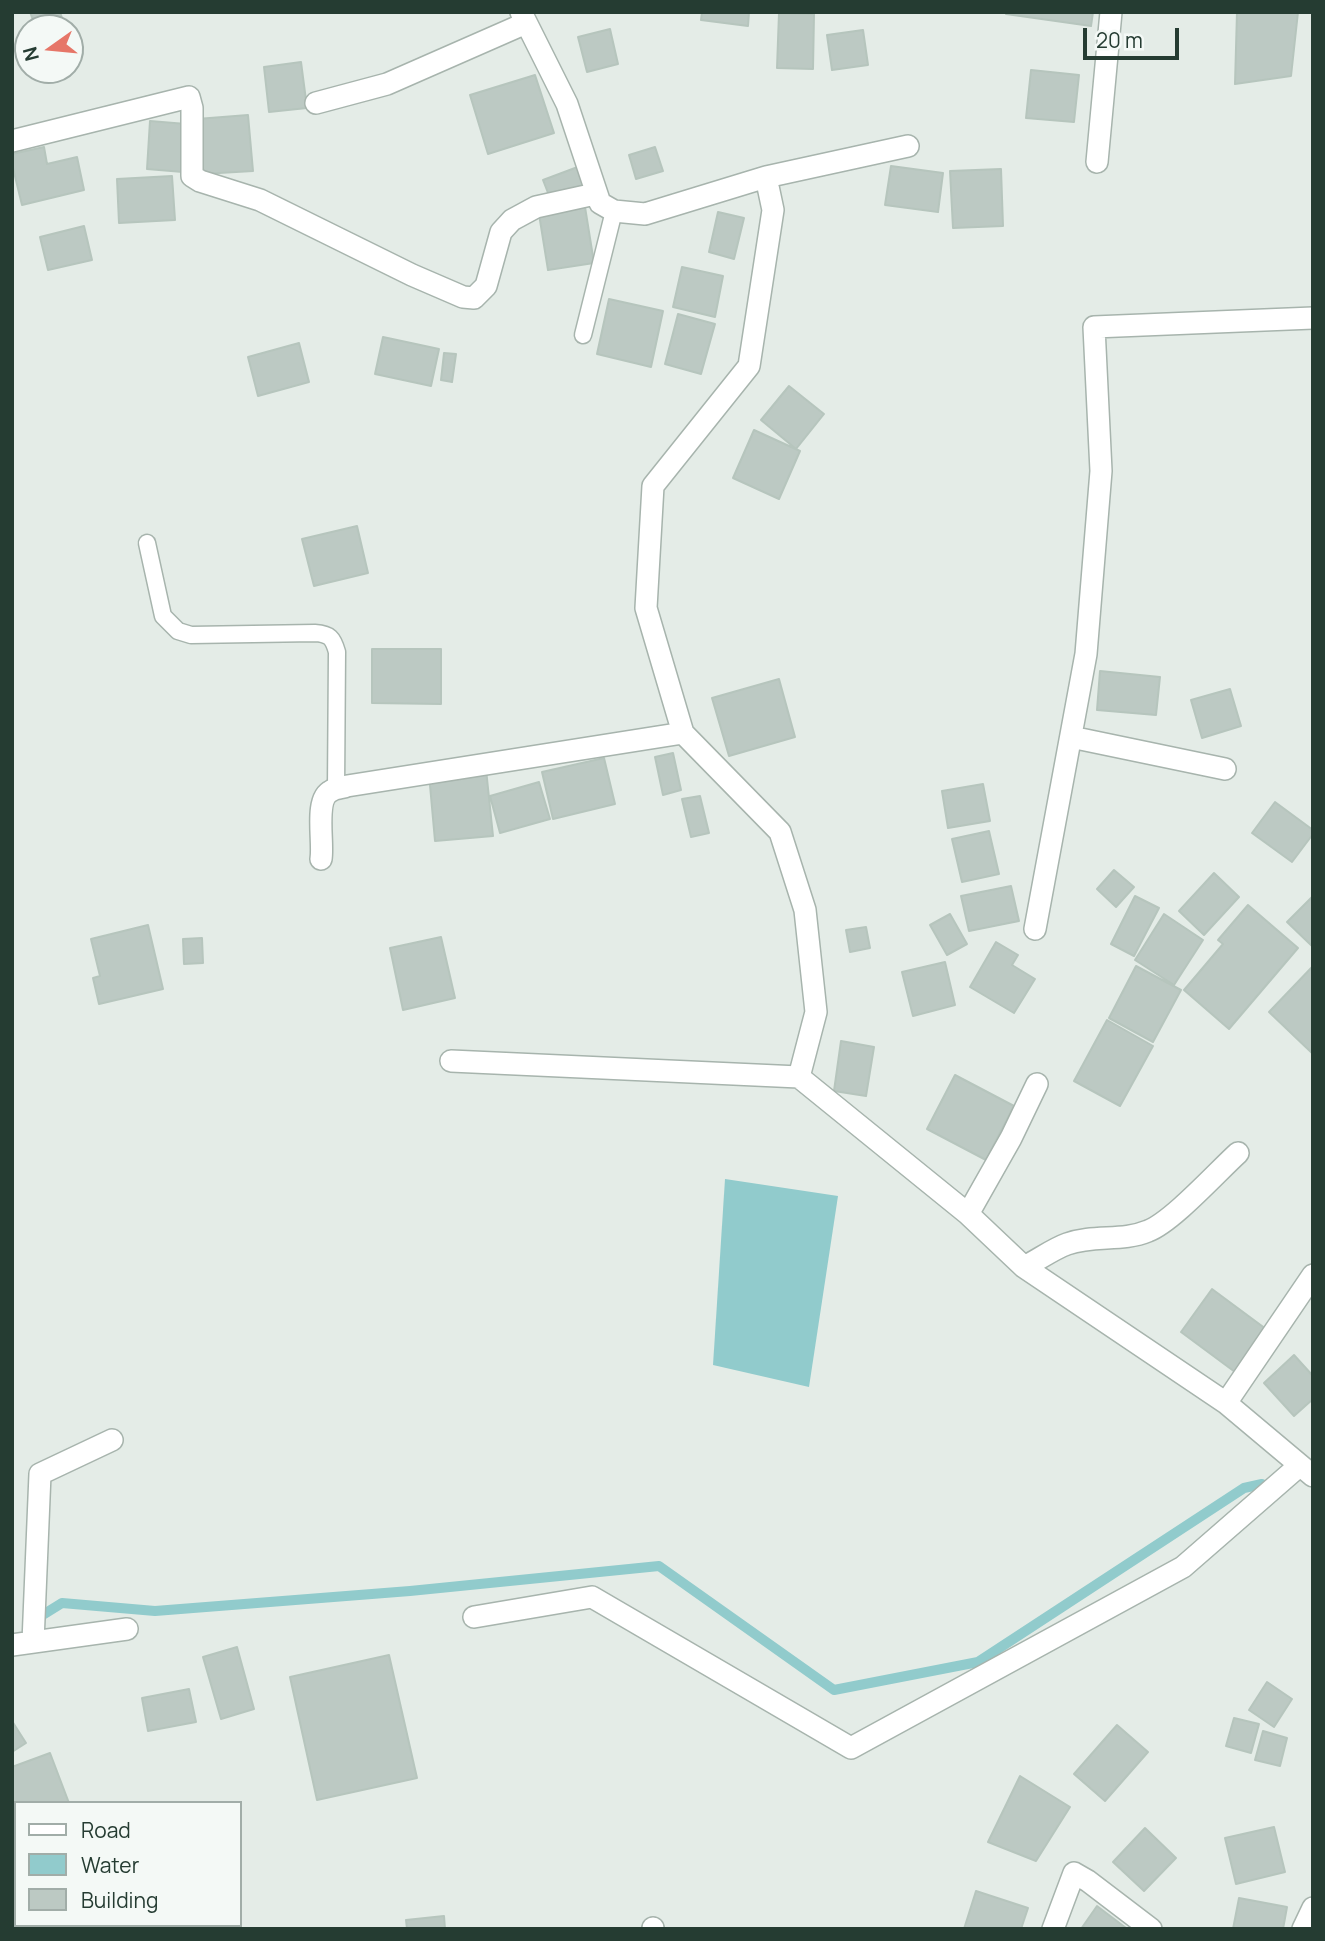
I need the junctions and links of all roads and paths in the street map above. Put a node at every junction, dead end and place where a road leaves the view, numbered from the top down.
1 (1111, 12) edge
2 (524, 17) edge
3 (316, 103) dead end
4 (12, 141) edge
5 (908, 146) dead end
6 (1097, 162) dead end
7 (766, 177) junction
8 (595, 194) junction
9 (614, 211) junction
10 (1313, 318) edge
11 (583, 335) dead end
12 (147, 543) dead end
13 (683, 733) junction
14 (1071, 737) junction
15 (1225, 769) dead end
16 (336, 789) junction
17 (321, 859) dead end
18 (1035, 929) dead end
19 (451, 1061) dead end
20 (799, 1077) junction
21 (1037, 1084) dead end
22 (1238, 1153) dead end
23 (968, 1214) junction
24 (1024, 1267) junction
25 (1313, 1275) edge
26 (1226, 1403) junction
27 (112, 1440) dead end
28 (1306, 1471) edge
29 (474, 1617) dead end
30 (127, 1629) dead end
31 (23, 1644) edge
32 (1053, 1929) edge
33 (1151, 1929) edge

1 - 6 street
2 - 3 street
2 - 8 street
4 - 8 street
5 - 7 street
7 - 9 street
7 - 13 street
8 - 9 street
9 - 11 lane
10 - 14 street
12 - 16 lane
13 - 16 street
13 - 20 street
14 - 15 street
14 - 18 street
16 - 17 street
19 - 20 street
20 - 23 street
21 - 23 street
22 - 24 street
23 - 24 street
24 - 26 street
25 - 26 street
26 - 28 street
27 - 31 street
28 - 29 street
30 - 31 street
32 - 33 street

